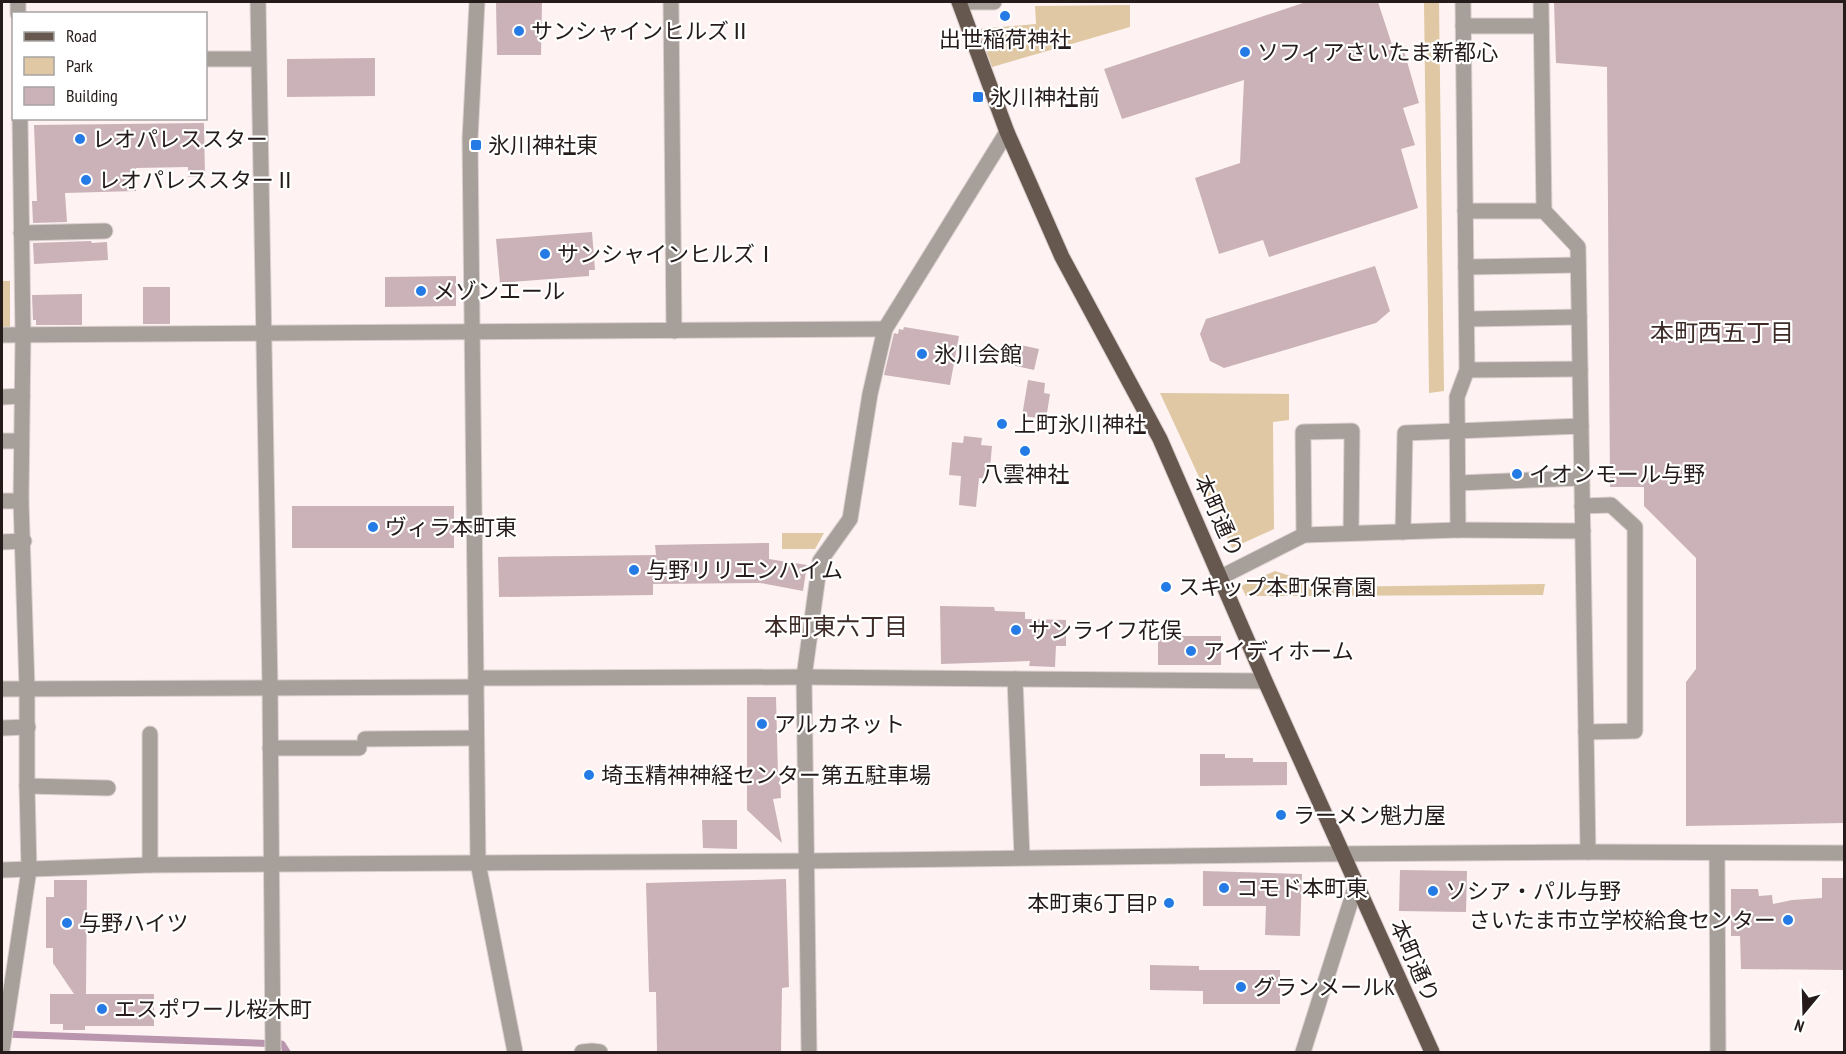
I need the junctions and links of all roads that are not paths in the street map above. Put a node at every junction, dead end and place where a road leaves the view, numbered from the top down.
1 (258, 2) edge
2 (477, 2) edge
3 (671, 2) edge
4 (959, 2) edge
5 (994, 2) edge
6 (1463, 2) edge
7 (1541, 2) edge
8 (1463, 26) junction
9 (1541, 26) junction
10 (207, 59) edge
11 (258, 59) junction
12 (20, 120) edge
13 (1007, 132) junction
14 (1466, 211) junction
15 (1544, 211) junction
16 (105, 231) dead end
17 (21, 233) junction
18 (1578, 265) junction
19 (1466, 267) junction
20 (1579, 317) junction
21 (1467, 319) junction
22 (885, 329) junction
23 (674, 331) junction
24 (473, 333) junction
25 (263, 334) junction
26 (2, 335) edge
27 (23, 335) junction
28 (1580, 369) junction
29 (1467, 370) junction
30 (22, 396) junction
31 (2, 397) edge
32 (1581, 426) junction
33 (1457, 431) junction
34 (2, 441) edge
35 (21, 441) junction
36 (1582, 478) junction
37 (1458, 483) junction
38 (2, 501) edge
39 (21, 501) junction
40 (1582, 506) junction
41 (1458, 530) junction
42 (1583, 531) junction
43 (1403, 532) junction
44 (1351, 533) junction
45 (1304, 535) junction
46 (24, 541) junction
47 (2, 542) edge
48 (1221, 578) junction
49 (804, 676) junction
50 (1015, 679) junction
51 (1265, 681) junction
52 (476, 682) junction
53 (270, 687) junction
54 (2, 688) edge
55 (27, 688) junction
56 (28, 727) junction
57 (2, 728) edge
58 (1586, 732) junction
59 (150, 734) dead end
60 (476, 738) junction
61 (270, 748) junction
62 (27, 786) junction
63 (108, 788) dead end
64 (1588, 852) junction
65 (1717, 853) junction
66 (1342, 854) junction
67 (1845, 854) edge
68 (1022, 857) junction
69 (807, 861) junction
70 (478, 862) junction
71 (271, 864) junction
72 (150, 865) junction
73 (2, 870) edge
74 (29, 870) junction
75 (1356, 885) junction
76 (3, 1040) edge
77 (273, 1053) edge
78 (515, 1053) edge
79 (582, 1053) edge
80 (600, 1053) edge
81 (809, 1053) edge
82 (1303, 1053) edge
83 (1432, 1053) edge
84 (1718, 1053) edge

1 - 11 street
2 - 24 street
3 - 23 street
4 - 5 street
4 - 13 main road, 本町通り
6 - 8 street
7 - 9 street
8 - 9 street
8 - 14 street
9 - 15 street
10 - 11 street
11 - 25 street
12 - 17 street
13 - 22 street
13 - 48 main road, 本町通り
14 - 15 street
14 - 19 street
15 - 18 street
16 - 17 street
17 - 27 street
18 - 19 street
18 - 20 street
19 - 21 street
20 - 21 street
20 - 28 street
21 - 29 street
22 - 23 street
22 - 49 street
23 - 24 street
24 - 25 street
24 - 52 street
25 - 27 street
25 - 53 street
26 - 27 street
27 - 30 street
28 - 29 street
28 - 32 street
29 - 33 street
30 - 31 street
30 - 35 street
32 - 33 street
32 - 36 street
33 - 37 street
33 - 43 street
34 - 35 street
35 - 39 street
36 - 37 street
36 - 40 street
37 - 41 street
38 - 39 street
39 - 46 street
40 - 42 street
40 - 58 street
41 - 42 street
41 - 43 street
42 - 58 street
43 - 44 street
44 - 45 street
44 - 45 street
45 - 48 street
46 - 47 street
46 - 55 street
48 - 51 main road, 本町通り
49 - 50 street
49 - 52 street
49 - 69 street
50 - 51 street
50 - 68 street
51 - 66 main road, 本町通り
52 - 53 street
52 - 60 street
53 - 55 street
53 - 61 street
54 - 55 street
55 - 56 street
56 - 57 street
56 - 62 street
58 - 64 street
59 - 72 street
60 - 61 street
60 - 70 street
61 - 71 street
62 - 63 street
62 - 74 street
64 - 65 street
64 - 66 street
65 - 67 street
65 - 84 street
66 - 68 street
66 - 75 main road, 本町通り
68 - 69 street
69 - 70 street
69 - 81 street
70 - 71 street
70 - 78 street
71 - 72 street
71 - 77 street
72 - 74 street
73 - 74 street
74 - 76 street
75 - 82 street
75 - 83 main road, 本町通り
79 - 80 street

